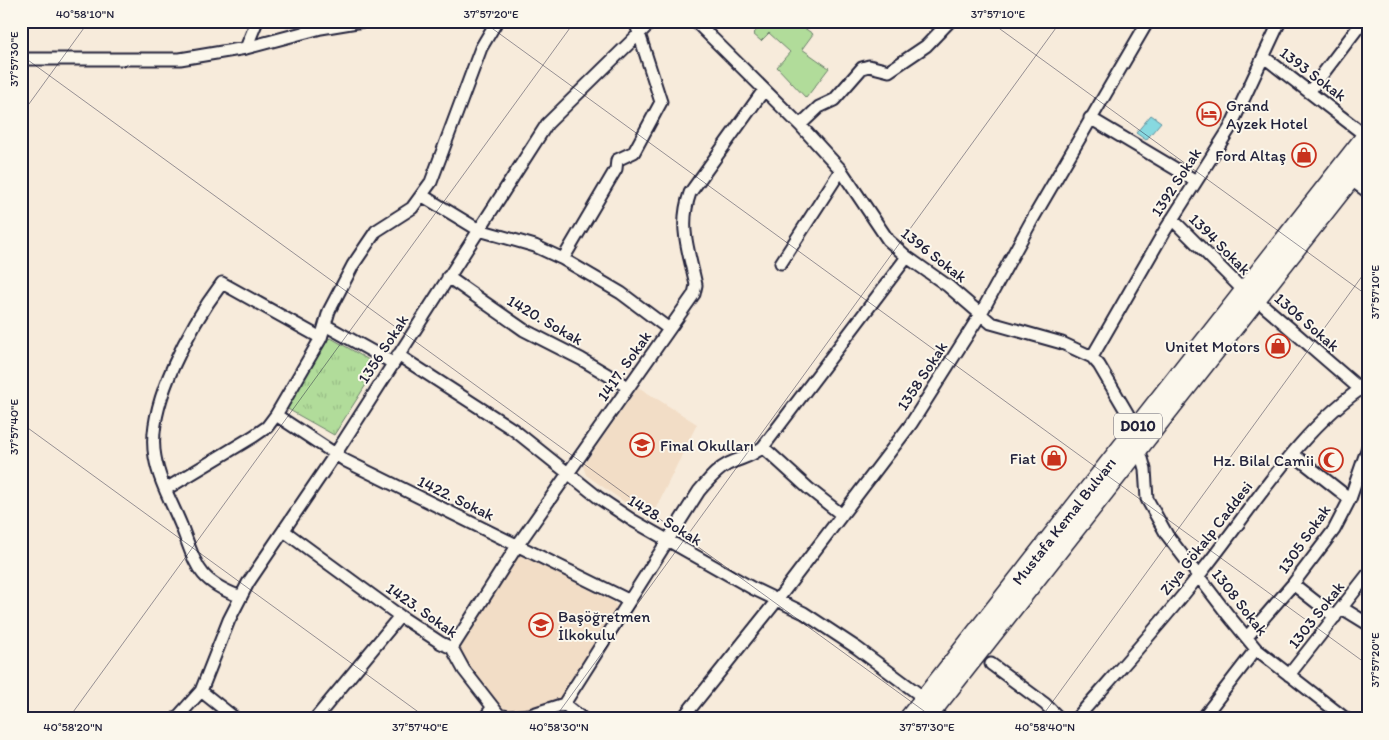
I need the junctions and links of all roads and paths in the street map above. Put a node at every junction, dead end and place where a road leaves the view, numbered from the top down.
1 (257, 21) edge
2 (363, 21) edge
3 (497, 21) edge
4 (652, 21) edge
5 (695, 21) edge
6 (950, 21) edge
7 (1148, 21) edge
8 (1280, 21) edge
9 (1363, 21) edge
10 (637, 26) edge
11 (246, 48) junction
12 (1264, 57) junction
13 (21, 58) edge
14 (764, 90) junction
15 (1309, 92) junction
16 (1090, 118) junction
17 (800, 125) junction
18 (1367, 134) edge
19 (1368, 157) edge
20 (841, 170) junction
21 (1350, 179) junction
22 (1196, 181) junction
23 (1368, 192) edge
24 (423, 196) junction
25 (1172, 219) junction
26 (479, 230) junction
27 (907, 257) junction
28 (563, 259) junction
29 (781, 264) dead end
30 (448, 278) junction
31 (1250, 295) junction
32 (980, 315) junction
33 (325, 325) junction
34 (669, 329) junction
35 (321, 338) junction
36 (1092, 357) junction
37 (395, 359) junction
38 (1364, 386) edge
39 (628, 387) junction
40 (276, 415) junction
41 (1136, 428) junction
42 (763, 447) junction
43 (1368, 447) edge
44 (1139, 448) junction
45 (336, 453) junction
46 (1293, 454) junction
47 (570, 473) junction
48 (166, 489) junction
49 (1350, 499) junction
50 (842, 515) junction
51 (284, 531) junction
52 (668, 542) junction
53 (517, 546) junction
54 (1368, 574) edge
55 (1199, 576) junction
56 (1293, 584) junction
57 (241, 597) junction
58 (778, 599) junction
59 (628, 600) junction
60 (1338, 613) junction
61 (400, 616) junction
62 (1368, 624) edge
63 (1247, 637) junction
64 (452, 648) junction
65 (1256, 649) junction
66 (991, 664) dead end
67 (1289, 675) junction
68 (201, 692) junction
69 (924, 698) junction
70 (564, 704) junction
71 (492, 708) junction
72 (686, 717) edge
73 (176, 719) edge
74 (236, 719) edge
75 (314, 719) edge
76 (484, 719) edge
77 (583, 719) edge
78 (908, 719) edge
79 (926, 719) edge
80 (1060, 719) edge
81 (1076, 719) edge
82 (1202, 719) edge
83 (1346, 719) edge

1 - 11 street
2 - 11 street
3 - 24 street
4 - 10 street, 1356 Sokak
5 - 14 street, 1396 Sokak
6 - 17 street
7 - 16 street, 1358 Sokak
8 - 12 street, 1392 Sokak
9 - 15 street
10 - 26 street, 1356 Sokak
10 - 28 street
11 - 13 street
12 - 15 street, 1393 Sokak
12 - 22 street, 1392 Sokak
14 - 17 street, 1396 Sokak
14 - 34 street, 1417. Sokak
15 - 18 street, 1393 Sokak
16 - 22 street
16 - 32 street, 1358 Sokak
17 - 20 street, 1396 Sokak
18 - 31 highway, Mustafa Kemal Bulvarı / D010
19 - 21 highway, Mustafa Kemal Bulvarı / D010
20 - 27 street, 1396 Sokak
20 - 29 street
21 - 23 street
21 - 31 highway, Mustafa Kemal Bulvarı / D010
22 - 25 street, 1392 Sokak
24 - 26 street
24 - 33 street
25 - 31 street, 1394 Sokak
25 - 36 street, 1392 Sokak
26 - 28 street
26 - 30 street, 1356 Sokak
27 - 32 street, 1396 Sokak
27 - 42 street
28 - 34 street
30 - 37 street, 1356 Sokak
30 - 39 street, 1420. Sokak
31 - 38 street, 1306 Sokak
31 - 41 highway, Mustafa Kemal Bulvarı / D010
31 - 44 highway, Mustafa Kemal Bulvarı / D010
32 - 36 street, 1396 Sokak
32 - 50 street, 1358 Sokak
33 - 35 street
33 - 37 street, 1428. Sokak
34 - 39 street, 1417. Sokak
35 - 40 street
35 - 48 street
36 - 41 street, 1396 Sokak
37 - 45 street, 1356 Sokak
37 - 47 street, 1428. Sokak
38 - 46 street, Ziya Gökalp Caddesi
39 - 47 street, 1417. Sokak
40 - 45 street, 1422. Sokak
40 - 48 street
41 - 69 highway, Mustafa Kemal Bulvarı / D010
42 - 50 street
42 - 52 street
43 - 49 street, 1305 Sokak
44 - 55 street, 1308 Sokak
44 - 79 highway, Mustafa Kemal Bulvarı / D010
45 - 51 street, 1356 Sokak
45 - 53 street, 1422. Sokak
46 - 49 street
46 - 55 street, Ziya Gökalp Caddesi
47 - 52 street, 1428. Sokak
47 - 53 street, 1417. Sokak
48 - 57 street
49 - 56 street, 1305 Sokak
50 - 58 street, 1358 Sokak
51 - 57 street, 1356 Sokak
51 - 61 street, 1423. Sokak
52 - 58 street, 1428. Sokak
52 - 59 street
53 - 59 street, 1422. Sokak
53 - 64 street, 1417. Sokak
54 - 60 street, 1303 Sokak
55 - 63 street, 1308 Sokak
55 - 81 street, Ziya Gökalp Caddesi
56 - 60 street
56 - 63 street, 1305 Sokak
57 - 68 street, 1356 Sokak
58 - 69 street, 1428. Sokak
58 - 72 street, 1358 Sokak
59 - 70 street
60 - 62 street
60 - 67 street, 1303 Sokak
61 - 64 street, 1423. Sokak
61 - 75 street
63 - 65 street, 1308 Sokak
64 - 71 street, 1423. Sokak
65 - 67 street, 1308 Sokak
65 - 82 street
66 - 80 street
67 - 83 street, 1308 Sokak
68 - 73 street, 1356 Sokak
68 - 74 street
69 - 78 highway, Mustafa Kemal Bulvarı / D010
70 - 71 street
70 - 77 street
71 - 76 street

